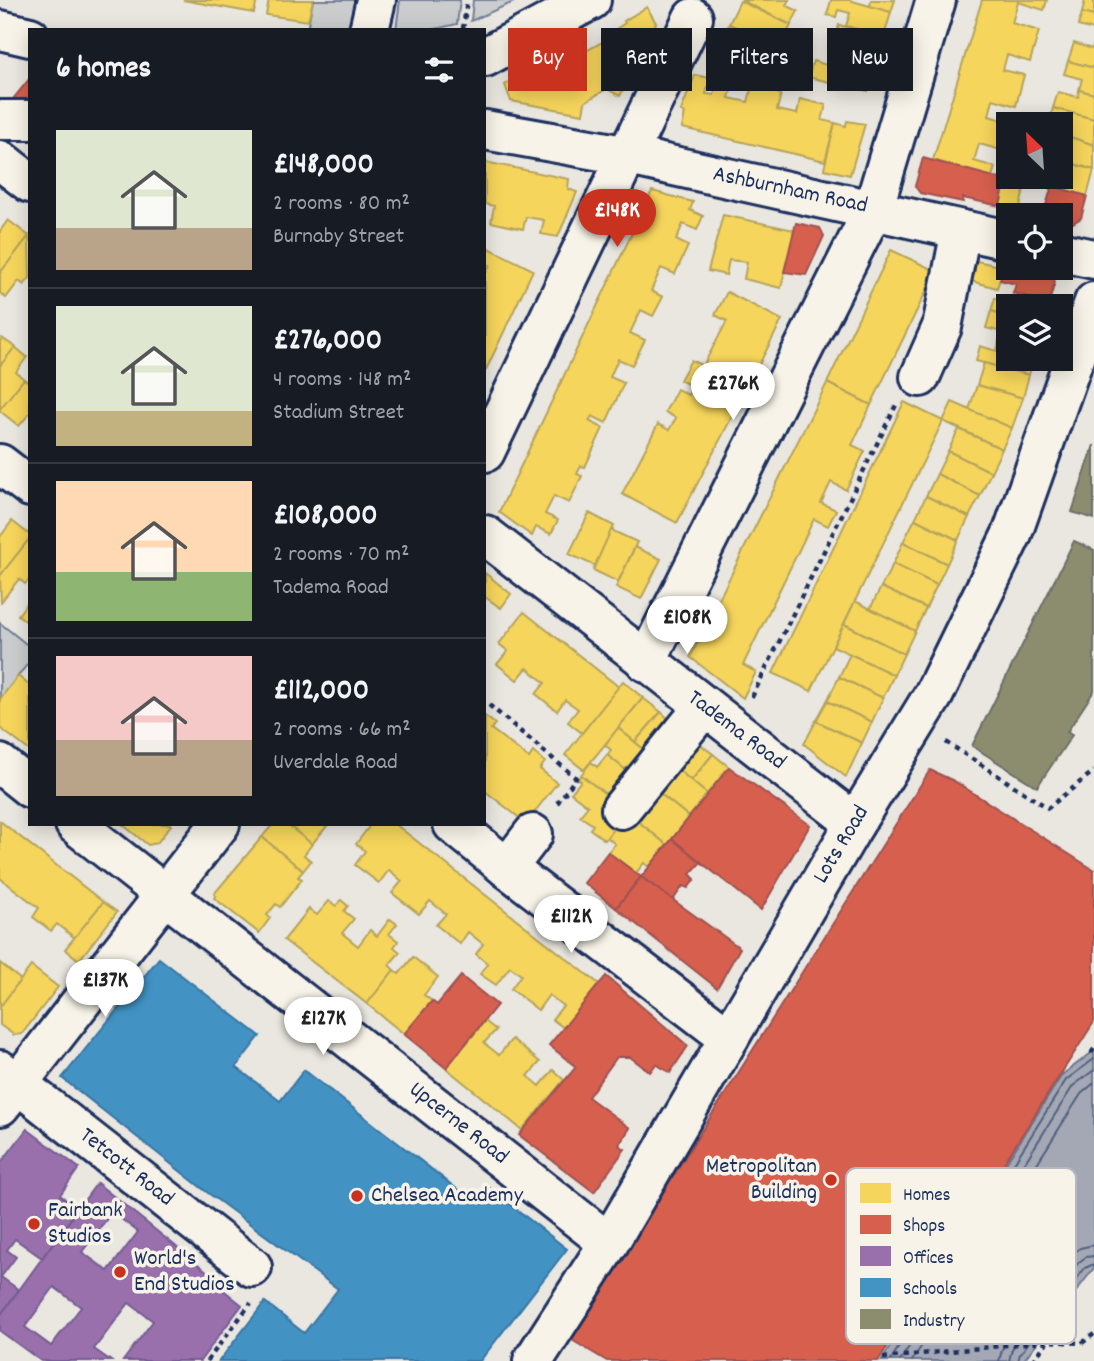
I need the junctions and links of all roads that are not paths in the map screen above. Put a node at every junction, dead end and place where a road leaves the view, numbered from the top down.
1 (376, 0) edge
2 (591, 0) edge
3 (936, 0) edge
4 (693, 18) dead end
5 (369, 28) edge
6 (0, 30) edge
7 (28, 37) edge
8 (486, 56) edge
9 (0, 120) edge
10 (28, 120) edge
11 (486, 129) edge
12 (629, 156) junction
13 (873, 210) junction
14 (961, 230) junction
15 (996, 237) edge
16 (1073, 255) edge
17 (1094, 259) edge
18 (1094, 302) edge
19 (920, 377) road end
20 (486, 450) edge
21 (0, 464) edge
22 (28, 485) edge
23 (486, 536) edge
24 (646, 662) junction
25 (704, 707) junction
26 (0, 764) edge
27 (28, 786) edge
28 (621, 809) dead end
29 (855, 823) junction
30 (77, 826) edge
31 (217, 826) edge
32 (455, 826) edge
33 (533, 834) road end
34 (507, 868) junction
35 (164, 896) junction
36 (729, 1038) junction
37 (6, 1086) edge
38 (609, 1243) junction
39 (251, 1285) road end
40 (533, 1361) edge

1 - 5 main road
2 - 8 main road
3 - 13 main road
4 - 12 main road
6 - 7 main road
9 - 10 main road
11 - 12 main road, Ashburnham Road
12 - 13 main road, Ashburnham Road
12 - 20 main road
13 - 14 main road, Ashburnham Road
13 - 24 main road
14 - 15 main road, Ashburnham Road
14 - 19 main road
16 - 17 main road
18 - 29 main road, Lots Road
21 - 22 main road
23 - 24 main road, Tadema Road
24 - 25 main road, Tadema Road
25 - 28 main road
25 - 29 main road, Tadema Road
26 - 27 main road
29 - 36 main road, Lots Road
30 - 35 main road, Upcerne Road
31 - 35 main road
32 - 34 main road
33 - 34 main road
34 - 36 main road
35 - 37 main road
35 - 38 main road, Upcerne Road
36 - 38 main road, Lots Road
37 - 39 main road, Tetcott Road
38 - 40 main road, Lots Road

